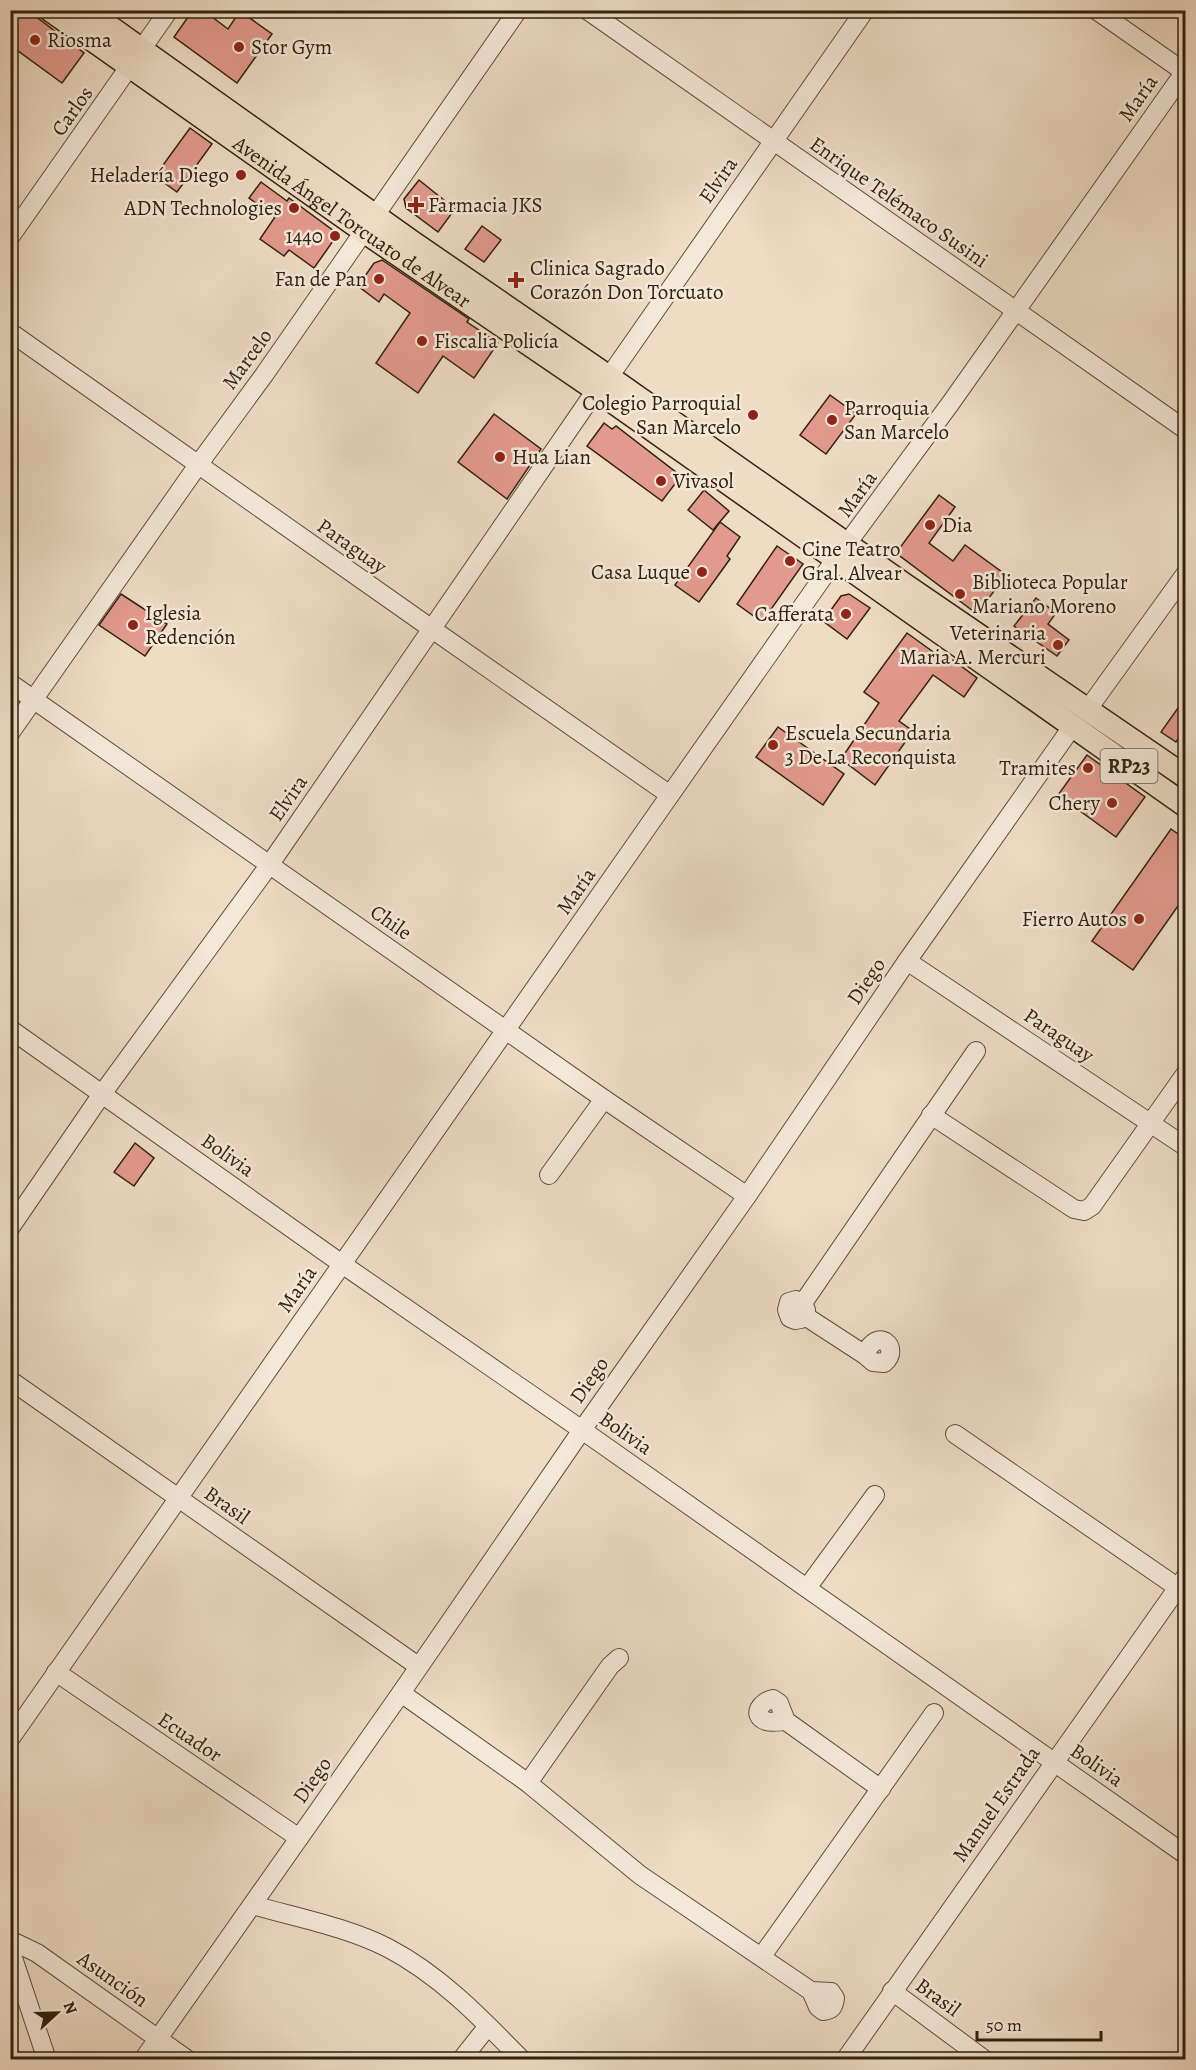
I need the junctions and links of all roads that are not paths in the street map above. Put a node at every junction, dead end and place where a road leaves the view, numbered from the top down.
1 (50, 10) edge
2 (86, 10) edge
3 (169, 10) edge
4 (518, 10) edge
5 (587, 10) edge
6 (865, 10) edge
7 (1096, 10) edge
8 (136, 58) junction
9 (1185, 72) edge
10 (772, 141) junction
11 (370, 224) junction
12 (10, 237) edge
13 (1015, 312) junction
14 (10, 332) edge
15 (603, 383) junction
16 (1185, 430) edge
17 (198, 465) junction
18 (842, 552) junction
19 (1185, 573) edge
20 (432, 629) junction
21 (10, 683) edge
22 (34, 699) junction
23 (1088, 709) junction
24 (1072, 727) junction
25 (10, 733) edge
26 (1185, 777) edge
27 (670, 795) junction
28 (1185, 806) edge
29 (270, 864) junction
30 (907, 961) junction
31 (10, 1029) edge
32 (506, 1030) junction
33 (976, 1051) dead end
34 (1185, 1073) edge
35 (102, 1094) junction
36 (604, 1100) junction
37 (931, 1115) junction
38 (1150, 1123) junction
39 (1185, 1147) edge
40 (549, 1175) dead end
41 (747, 1196) junction
42 (10, 1228) edge
43 (342, 1264) junction
44 (865, 1355) dead end
45 (10, 1380) edge
46 (582, 1430) junction
47 (955, 1434) dead end
48 (875, 1495) dead end
49 (178, 1499) junction
50 (1181, 1582) edge
51 (807, 1588) junction
52 (619, 1658) dead end
53 (418, 1666) junction
54 (56, 1672) junction
55 (400, 1693) junction
56 (934, 1713) dead end
57 (786, 1721) dead end
58 (10, 1739) edge
59 (1053, 1762) junction
60 (528, 1783) junction
61 (880, 1789) junction
62 (299, 1838) junction
63 (1185, 1855) edge
64 (253, 1905) junction
65 (10, 1940) edge
66 (10, 1950) edge
67 (762, 1956) junction
68 (892, 1991) junction
69 (811, 1992) dead end
70 (488, 2026) junction
71 (158, 2038) junction
72 (47, 2060) edge
73 (143, 2060) edge
74 (189, 2060) edge
75 (460, 2060) edge
76 (522, 2060) edge
77 (844, 2060) edge
78 (985, 2060) edge

1 - 8 main road, Avenida Ángel Torcuato de Alvear / RP23
2 - 8 main road, Avenida Ángel Torcuato de Alvear / RP23
3 - 8 street, Carlos
4 - 11 street, Marcelo
5 - 10 street, Enrique Telémaco Susini
6 - 10 street, Elvira
7 - 9 street
8 - 11 main road, Avenida Ángel Torcuato de Alvear / RP23
8 - 12 street, Carlos
9 - 13 street, María
10 - 13 street, Enrique Telémaco Susini
10 - 15 street, Elvira
11 - 15 main road, Avenida Ángel Torcuato de Alvear / RP23
11 - 17 street, Marcelo
13 - 16 street, Enrique Telémaco Susini
13 - 18 street, María
14 - 17 street, Paraguay
15 - 18 main road, Avenida Ángel Torcuato de Alvear / RP23
15 - 20 street, Elvira
17 - 20 street, Paraguay
17 - 22 street, Marcelo
18 - 23 main road, Avenida Ángel Torcuato de Alvear / RP23
18 - 24 main road, Avenida Ángel Torcuato de Alvear / RP23
18 - 27 street, María
19 - 23 street
20 - 27 street, Paraguay
20 - 29 street, Elvira
21 - 22 street, Chile
22 - 25 street, Marcelo
22 - 29 street, Chile
23 - 26 main road, Avenida Ángel Torcuato de Alvear / RP23
24 - 28 main road, Avenida Ángel Torcuato de Alvear / RP23
24 - 30 street, Diego
27 - 32 street, María
29 - 32 street, Chile
29 - 35 street, Elvira
30 - 38 street, Paraguay
30 - 41 street, Diego
31 - 35 street, Bolivia
32 - 36 street, Chile
32 - 43 street, María
33 - 37 street
34 - 38 street
35 - 42 street, Elvira
35 - 43 street, Bolivia
36 - 40 street
36 - 41 street, Chile
37 - 38 street
37 - 44 street
38 - 39 street, Paraguay
41 - 46 street, Diego
43 - 46 street, Bolivia
43 - 49 street, María
45 - 49 street, Brasil
46 - 51 street, Bolivia
46 - 53 street, Diego
47 - 50 street
48 - 51 street
49 - 53 street, Brasil
49 - 54 street, María
50 - 59 street, Manuel Estrada
51 - 59 street, Bolivia
52 - 60 street
53 - 55 street, Diego
54 - 58 street, María
54 - 62 street, Ecuador
55 - 60 street
55 - 62 street, Diego
56 - 61 street
57 - 61 street
59 - 63 street, Bolivia
59 - 68 street, Manuel Estrada
60 - 67 street
61 - 67 street
62 - 64 street, Diego
64 - 70 street
64 - 71 street, Diego
65 - 71 street, Asunción
66 - 72 street
67 - 69 street
68 - 77 street, Manuel Estrada
68 - 78 street, Brasil
70 - 75 street
70 - 76 street
71 - 73 street, Diego
71 - 74 street, Asunción

